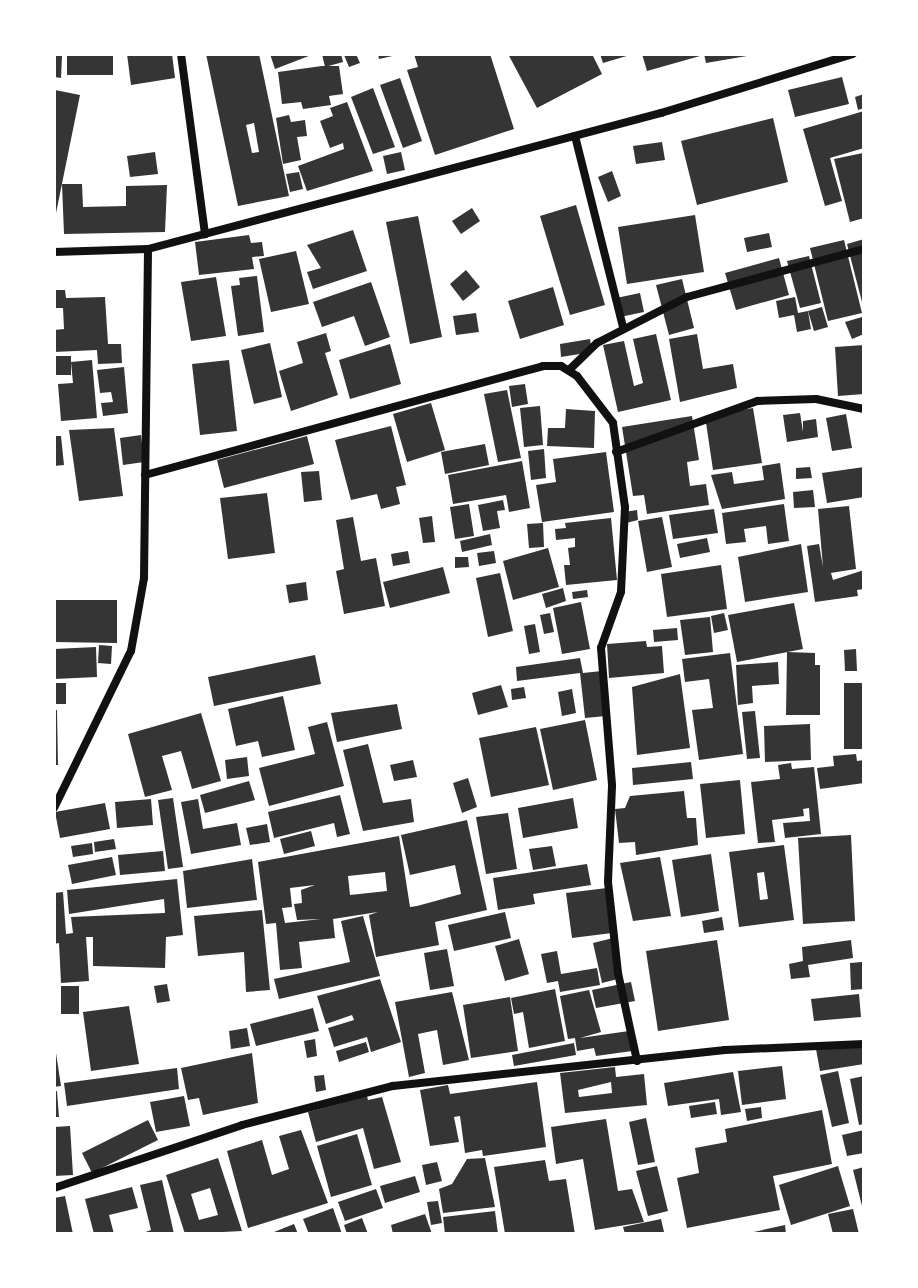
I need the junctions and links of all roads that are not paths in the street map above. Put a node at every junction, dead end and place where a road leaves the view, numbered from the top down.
1 (181, 54) edge
2 (853, 54) edge
3 (575, 136) junction
4 (205, 234) junction
5 (148, 249) junction
6 (864, 249) edge
7 (54, 252) edge
8 (623, 327) junction
9 (569, 370) junction
10 (864, 409) edge
11 (616, 452) junction
12 (145, 475) junction
13 (54, 808) edge
14 (864, 1044) edge
15 (637, 1061) junction
16 (54, 1188) edge

1 - 4 street
2 - 3 street
3 - 4 street
3 - 8 street
4 - 5 street
5 - 7 street
5 - 12 street
6 - 8 street
8 - 9 street
9 - 11 street
9 - 12 street
10 - 11 street
11 - 15 street
12 - 13 street
14 - 15 street
15 - 16 street

